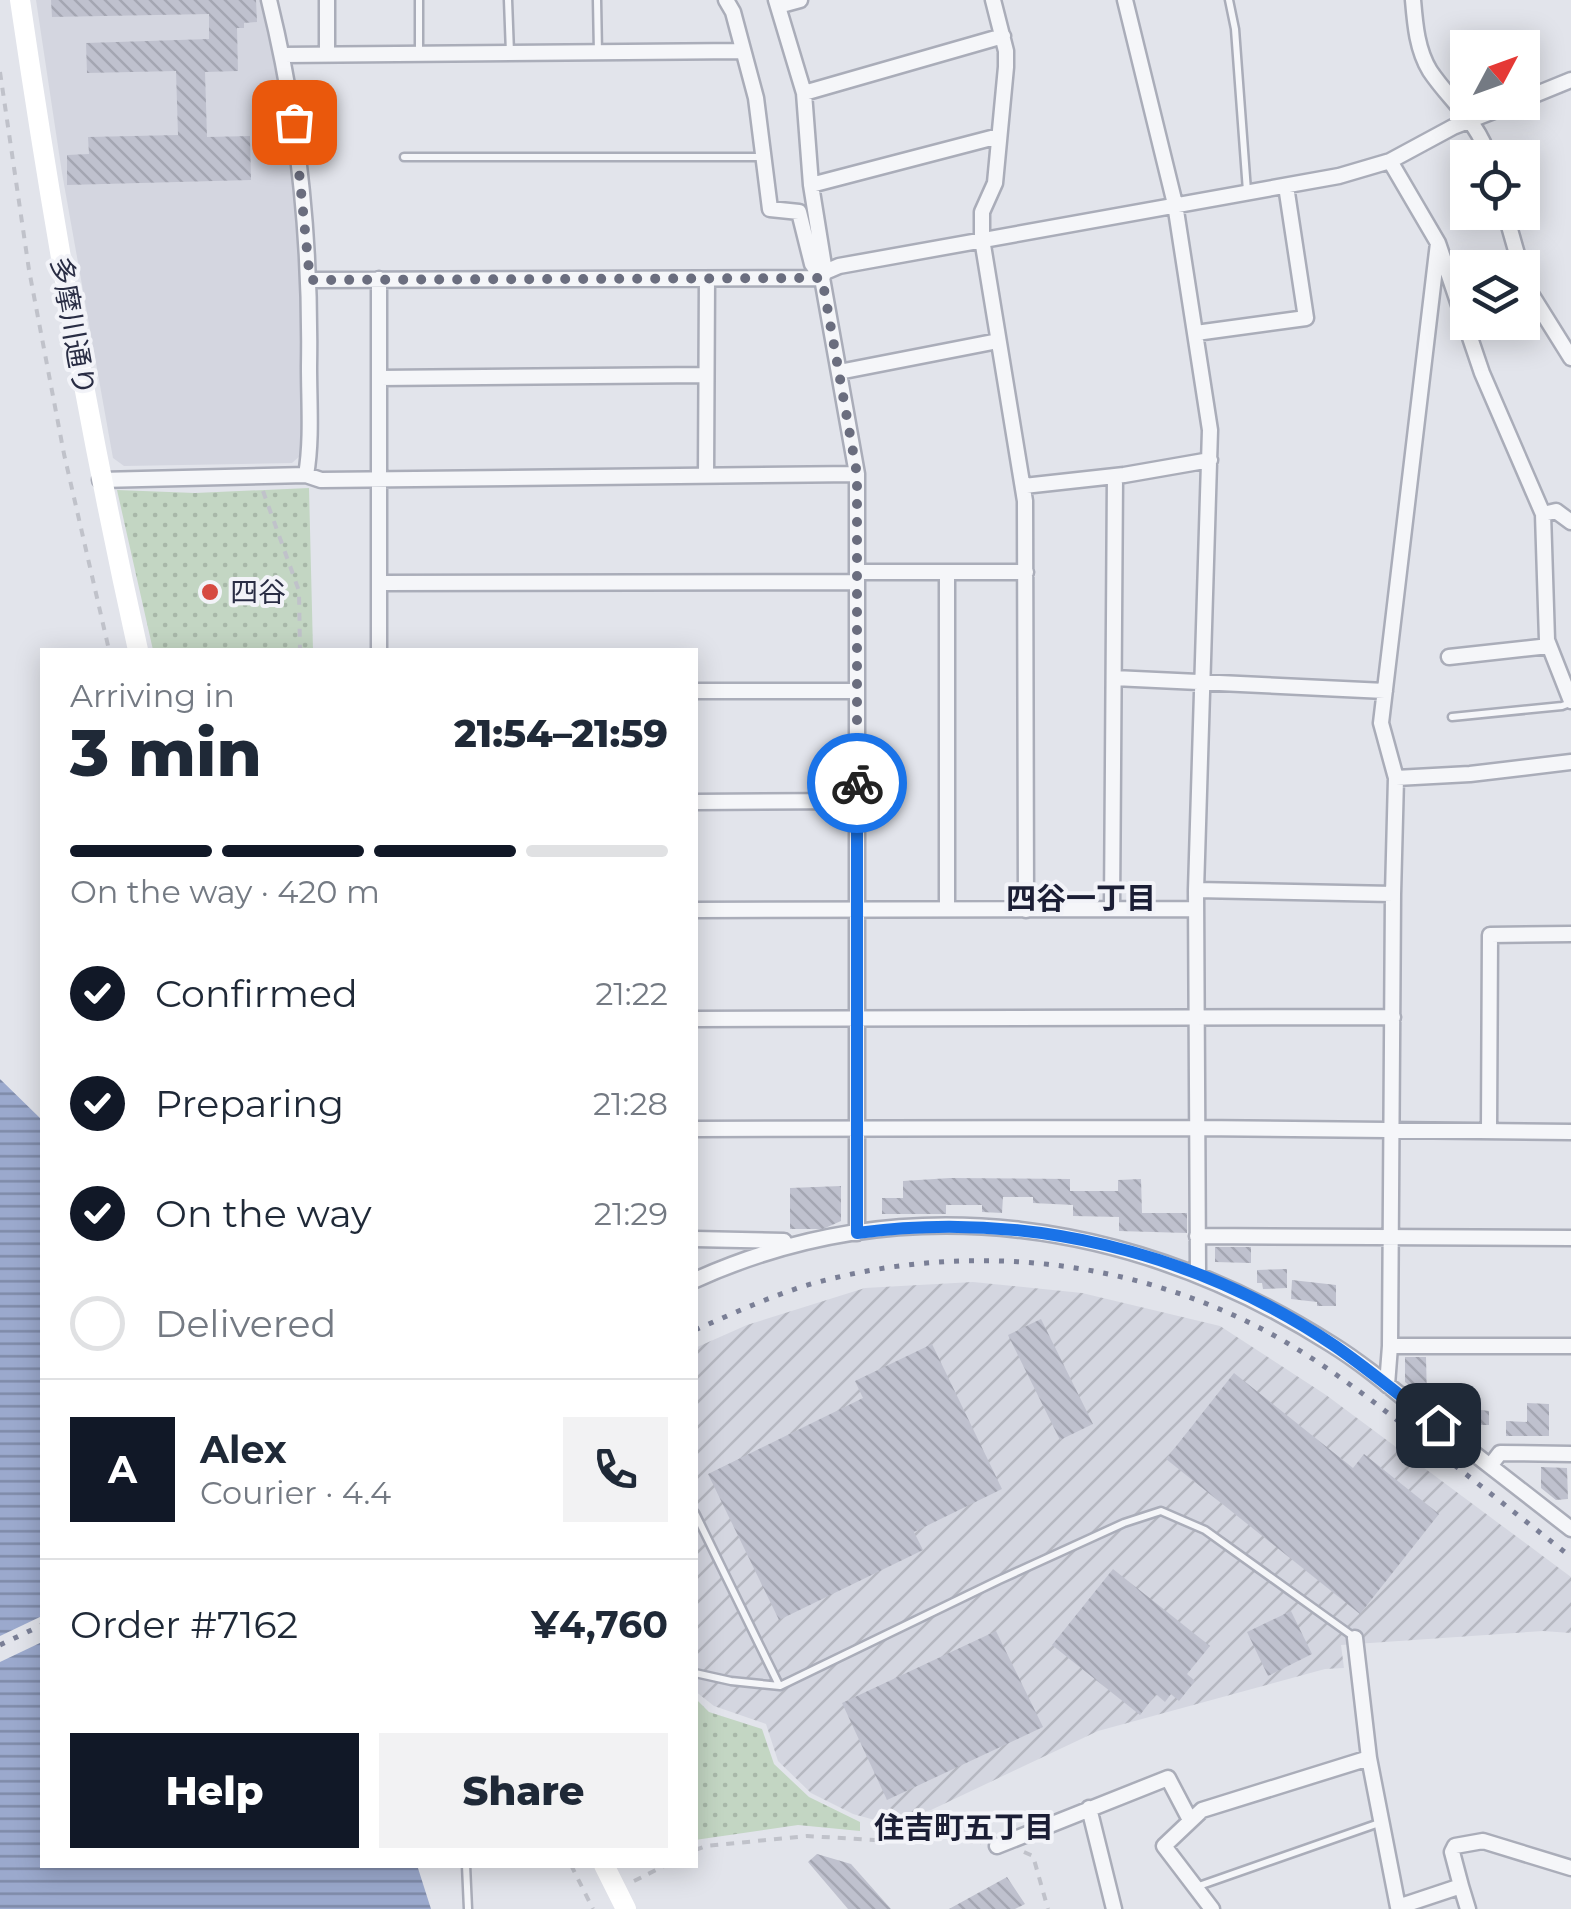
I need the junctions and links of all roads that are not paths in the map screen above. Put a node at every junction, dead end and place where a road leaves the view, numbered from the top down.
1 (20, 0) edge
2 (270, 0) edge
3 (327, 0) edge
4 (419, 0) edge
5 (508, 0) edge
6 (597, 0) edge
7 (800, 0) edge
8 (992, 0) edge
9 (1124, 0) edge
10 (1230, 0) edge
11 (1413, 0) edge
12 (777, 3) edge
13 (730, 4) edge
14 (1003, 36) junction
15 (510, 52) junction
16 (598, 52) junction
17 (743, 52) junction
18 (419, 53) junction
19 (327, 54) junction
20 (283, 56) junction
21 (1571, 80) edge
22 (804, 93) junction
23 (1450, 93) edge
24 (1540, 93) edge
25 (1469, 120) edge
26 (999, 136) junction
27 (404, 157) dead end
28 (763, 157) junction
29 (1390, 161) junction
30 (811, 185) junction
31 (1286, 186) junction
32 (1247, 192) junction
33 (1174, 204) junction
34 (982, 239) junction
35 (1438, 242) junction
36 (824, 275) junction
37 (379, 279) junction
38 (707, 279) junction
39 (310, 280) junction
40 (1540, 308) edge
41 (1196, 334) junction
42 (998, 341) junction
43 (1571, 358) edge
44 (839, 372) junction
45 (705, 376) junction
46 (379, 378) junction
47 (1210, 460) junction
48 (857, 474) junction
49 (306, 475) junction
50 (706, 476) junction
51 (1115, 476) junction
52 (380, 479) junction
53 (100, 480) junction
54 (1024, 486) junction
55 (1543, 514) junction
56 (1571, 522) edge
57 (947, 572) junction
58 (1026, 572) junction
59 (857, 577) junction
60 (379, 583) junction
61 (1549, 646) junction
62 (138, 648) edge
63 (379, 648) edge
64 (1450, 657) dead end
65 (1114, 678) junction
66 (1203, 681) junction
67 (698, 691) edge
68 (857, 691) junction
69 (1386, 691) junction
70 (1571, 701) edge
71 (1452, 717) dead end
72 (1571, 762) edge
73 (1396, 778) junction
74 (698, 802) edge
75 (857, 802) junction
76 (1196, 890) junction
77 (1393, 894) junction
78 (1112, 909) junction
79 (698, 910) edge
80 (857, 910) junction
81 (948, 910) junction
82 (1026, 910) junction
83 (1196, 910) junction
84 (1571, 934) edge
85 (857, 1018) junction
86 (1393, 1018) junction
87 (698, 1020) edge
88 (1198, 1020) junction
89 (858, 1128) junction
90 (1196, 1128) junction
91 (698, 1129) edge
92 (1392, 1129) junction
93 (1489, 1130) junction
94 (1571, 1132) edge
95 (857, 1233) junction
96 (1197, 1236) junction
97 (1390, 1237) junction
98 (1571, 1238) edge
99 (698, 1239) edge
100 (801, 1242) junction
101 (1198, 1274) junction
102 (698, 1279) edge
103 (1390, 1346) junction
104 (1571, 1346) edge
105 (1386, 1385) junction
106 (1571, 1454) edge
107 (1490, 1466) junction
108 (698, 1519) edge
109 (1571, 1529) edge
110 (1355, 1638) joint
111 (698, 1674) edge
112 (780, 1686) junction
113 (1369, 1758) junction
114 (1089, 1808) junction
115 (1190, 1820) junction
116 (1382, 1822) junction
117 (997, 1846) road end
118 (466, 1868) edge
119 (606, 1868) edge
120 (1571, 1868) edge
121 (1462, 1886) junction
122 (1195, 1887) junction
123 (468, 1909) edge
124 (626, 1909) edge
125 (1114, 1909) edge
126 (1212, 1909) edge
127 (1468, 1909) edge

1 - 53 street, 多摩川通り
2 - 20 street
3 - 19 street
4 - 18 lane
5 - 15 lane
6 - 16 lane
7 - 12 street
8 - 14 street
9 - 33 street
10 - 32 lane
11 - 23 street
12 - 22 street
13 - 17 street
14 - 22 street
14 - 26 street
15 - 16 street
15 - 18 street
16 - 17 street
17 - 28 street
18 - 19 street
19 - 20 street
20 - 39 street
21 - 24 street
22 - 30 street
25 - 29 street
26 - 30 street
26 - 34 street
27 - 28 lane
28 - 36 street
29 - 31 street
29 - 35 street
30 - 36 street
31 - 32 street
31 - 41 street
32 - 33 street
33 - 34 street
33 - 41 street
34 - 36 street
34 - 42 street
35 - 55 street
35 - 69 street
36 - 38 street
36 - 44 street
37 - 38 street
37 - 39 street
37 - 46 street
38 - 45 street
39 - 49 street
40 - 43 street
41 - 47 street
42 - 44 street
42 - 54 street
44 - 48 street
45 - 46 street
45 - 50 street
46 - 52 street
47 - 51 street
47 - 66 street
48 - 50 street
48 - 59 street
49 - 52 street
49 - 53 street
50 - 52 street
51 - 54 street
51 - 65 street
52 - 60 street
53 - 62 street, 多摩川通り
54 - 58 street
55 - 56 street
55 - 61 street
57 - 58 street
57 - 59 street
57 - 81 street
58 - 82 street
59 - 60 street
59 - 68 street
60 - 63 street
61 - 64 street
61 - 70 street
65 - 66 street
65 - 78 street
66 - 69 street
66 - 76 street
67 - 68 street
68 - 75 street
69 - 73 street
70 - 71 lane
72 - 73 street
73 - 77 street
74 - 75 street
75 - 80 street
76 - 77 street
76 - 83 street
77 - 86 street
78 - 82 street
78 - 83 street
79 - 80 street
80 - 81 street
80 - 85 street
81 - 82 street
83 - 88 street
84 - 93 street
85 - 87 street
85 - 88 street
85 - 89 street
86 - 88 street
86 - 92 street
88 - 90 street
89 - 90 street
89 - 91 street
89 - 95 street
90 - 92 street
90 - 96 street
92 - 93 street
92 - 97 street
93 - 94 street
95 - 100 street
95 - 101 street
96 - 97 street
96 - 101 street
97 - 98 street
97 - 103 street
99 - 100 street
100 - 102 street
101 - 105 street
103 - 104 street
103 - 105 street
105 - 107 street
106 - 107 street
107 - 109 street
108 - 112 lane
110 - 112 lane
110 - 113 street
111 - 112 lane
113 - 115 street
113 - 116 street
114 - 115 street
114 - 117 street
114 - 125 street
115 - 122 street
116 - 121 street
116 - 122 lane
118 - 123 lane
119 - 124 street
120 - 121 street
121 - 127 street
122 - 126 street

